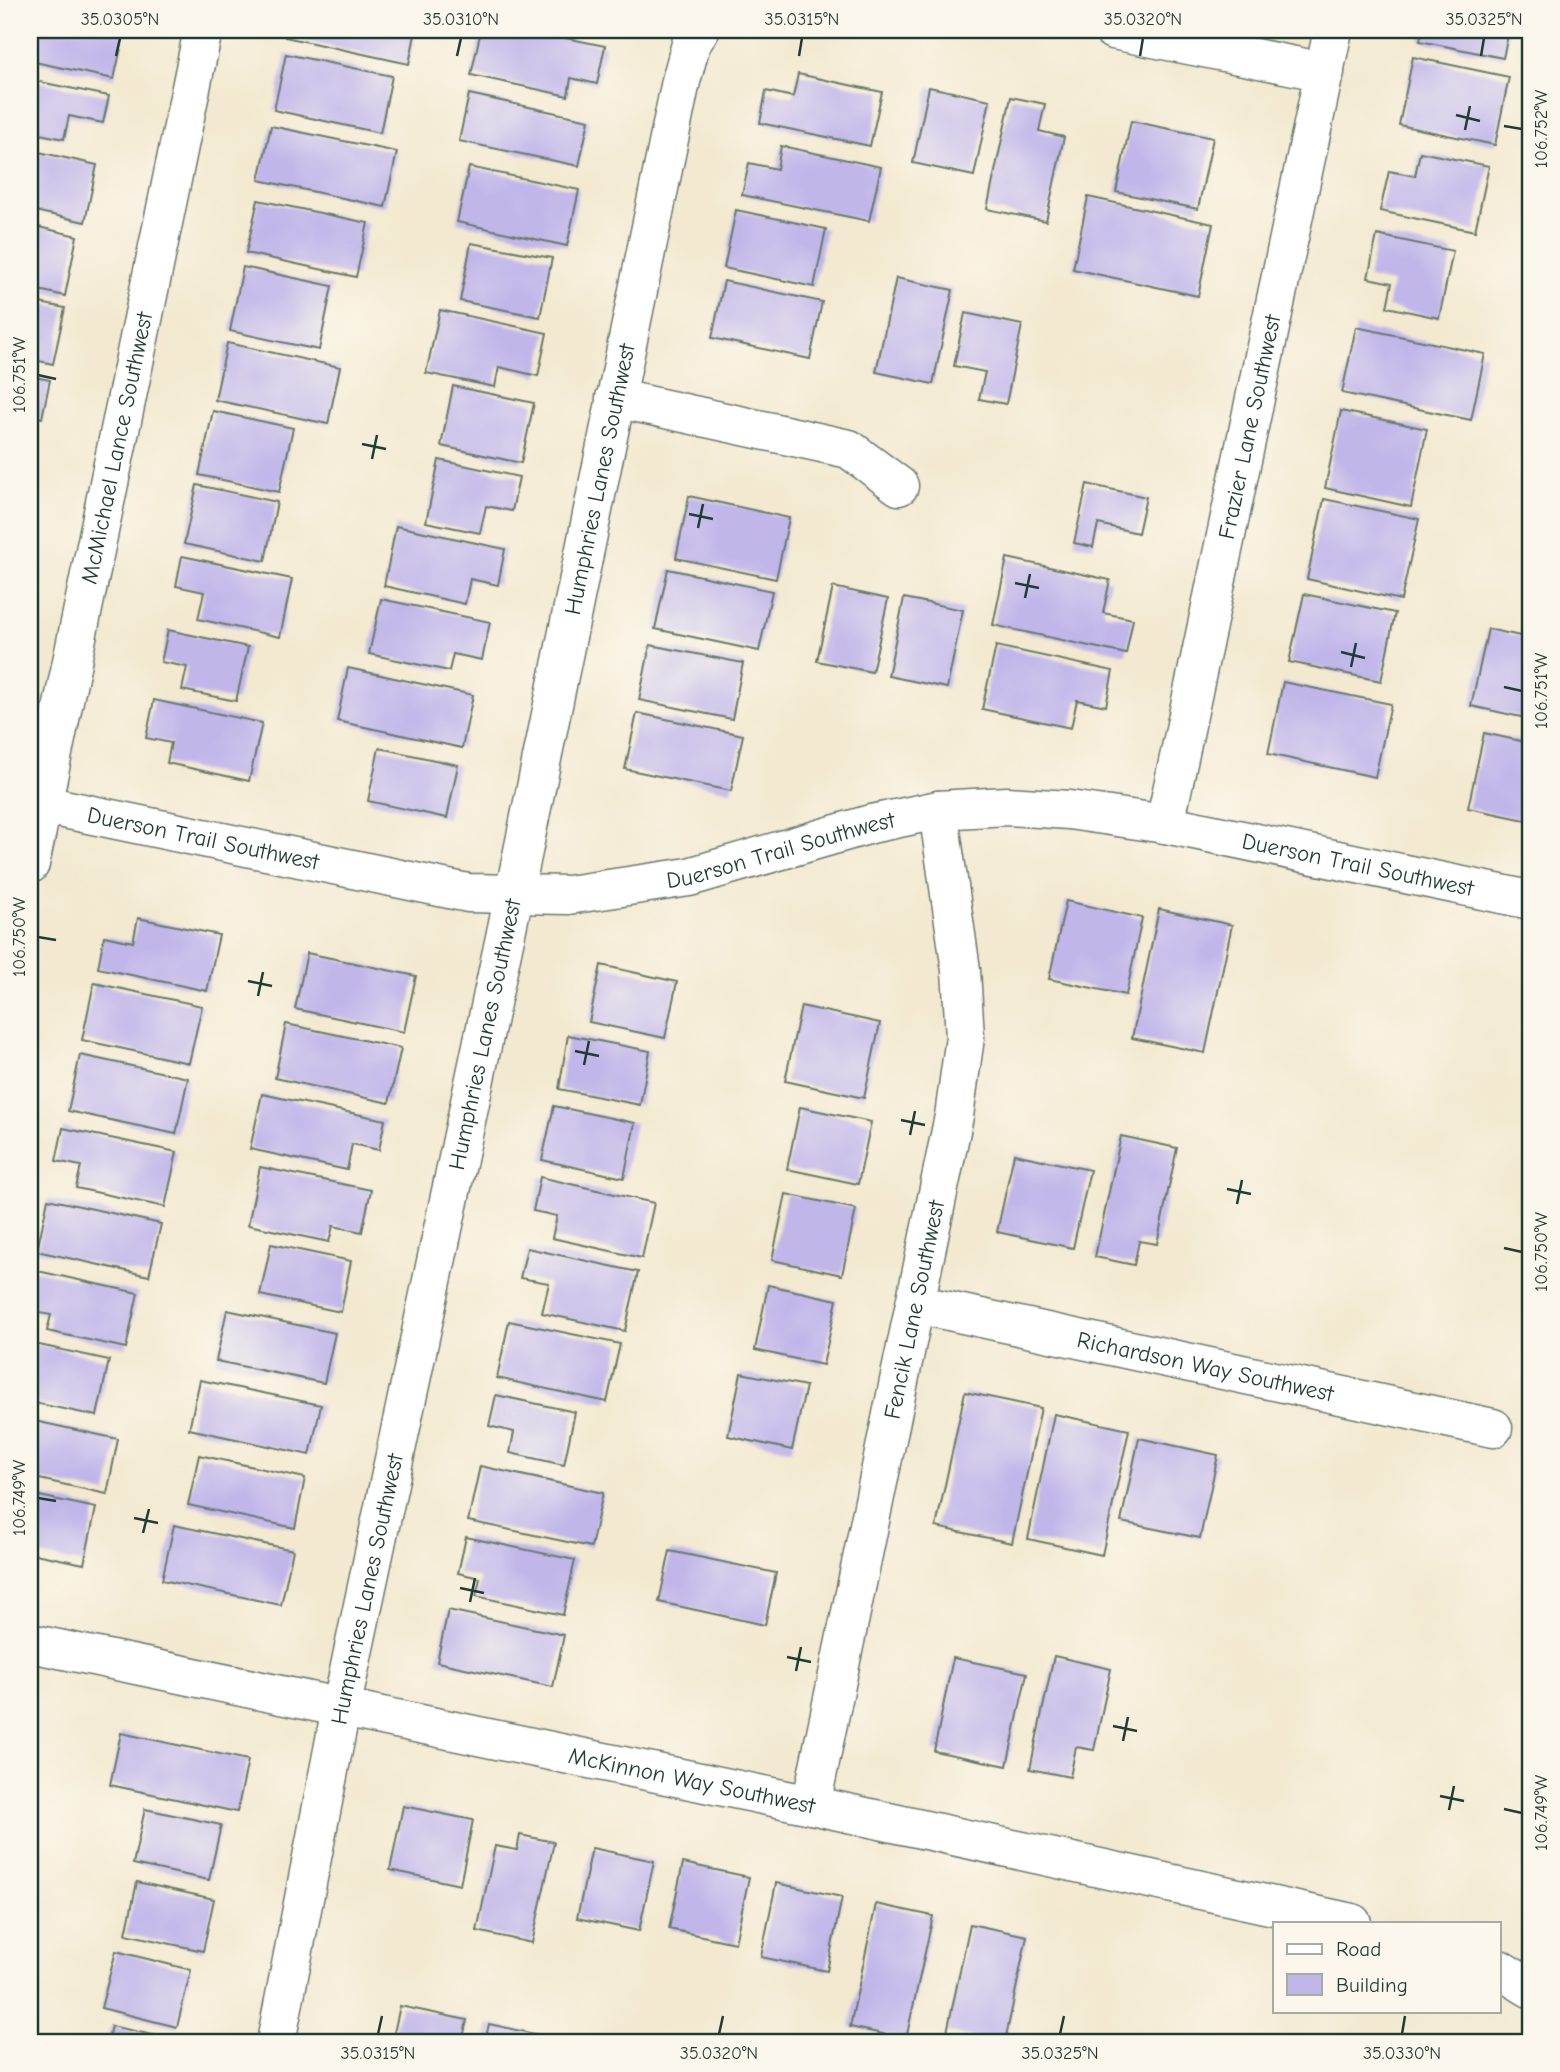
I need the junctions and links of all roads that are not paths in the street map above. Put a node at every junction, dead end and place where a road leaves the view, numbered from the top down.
1 (203, 30) edge
2 (700, 30) edge
3 (1113, 30) edge
4 (1333, 30) edge
5 (1325, 72) junction
6 (615, 398) junction
7 (900, 486) dead end
8 (36, 804) edge
9 (938, 810) junction
10 (1165, 824) junction
11 (30, 864) edge
12 (514, 895) junction
13 (1530, 900) edge
14 (916, 1304) junction
15 (1493, 1428) dead end
16 (30, 1643) edge
17 (341, 1709) junction
18 (811, 1805) junction
19 (1347, 1922) edge
20 (1500, 1970) edge
21 (1530, 1988) edge
22 (276, 2042) edge

1 - 8 street, McMichael Lance Southwest
2 - 6 street, Humphries Lanes Southwest
3 - 5 street
4 - 5 street, Frazier Lane Southwest
5 - 10 street, Frazier Lane Southwest
6 - 7 street
6 - 12 street, Humphries Lanes Southwest
8 - 11 street, McMichael Lance Southwest
8 - 12 street, Duerson Trail Southwest
9 - 10 street, Duerson Trail Southwest
9 - 12 street, Duerson Trail Southwest
9 - 14 street, Fencik Lane Southwest
10 - 13 street, Duerson Trail Southwest
12 - 17 street, Humphries Lanes Southwest
14 - 15 street, Richardson Way Southwest
14 - 18 street, Fencik Lane Southwest
16 - 17 street, McKinnon Way Southwest
17 - 18 street, McKinnon Way Southwest
17 - 22 street, Humphries Lanes Southwest
18 - 19 street, McKinnon Way Southwest
20 - 21 street

